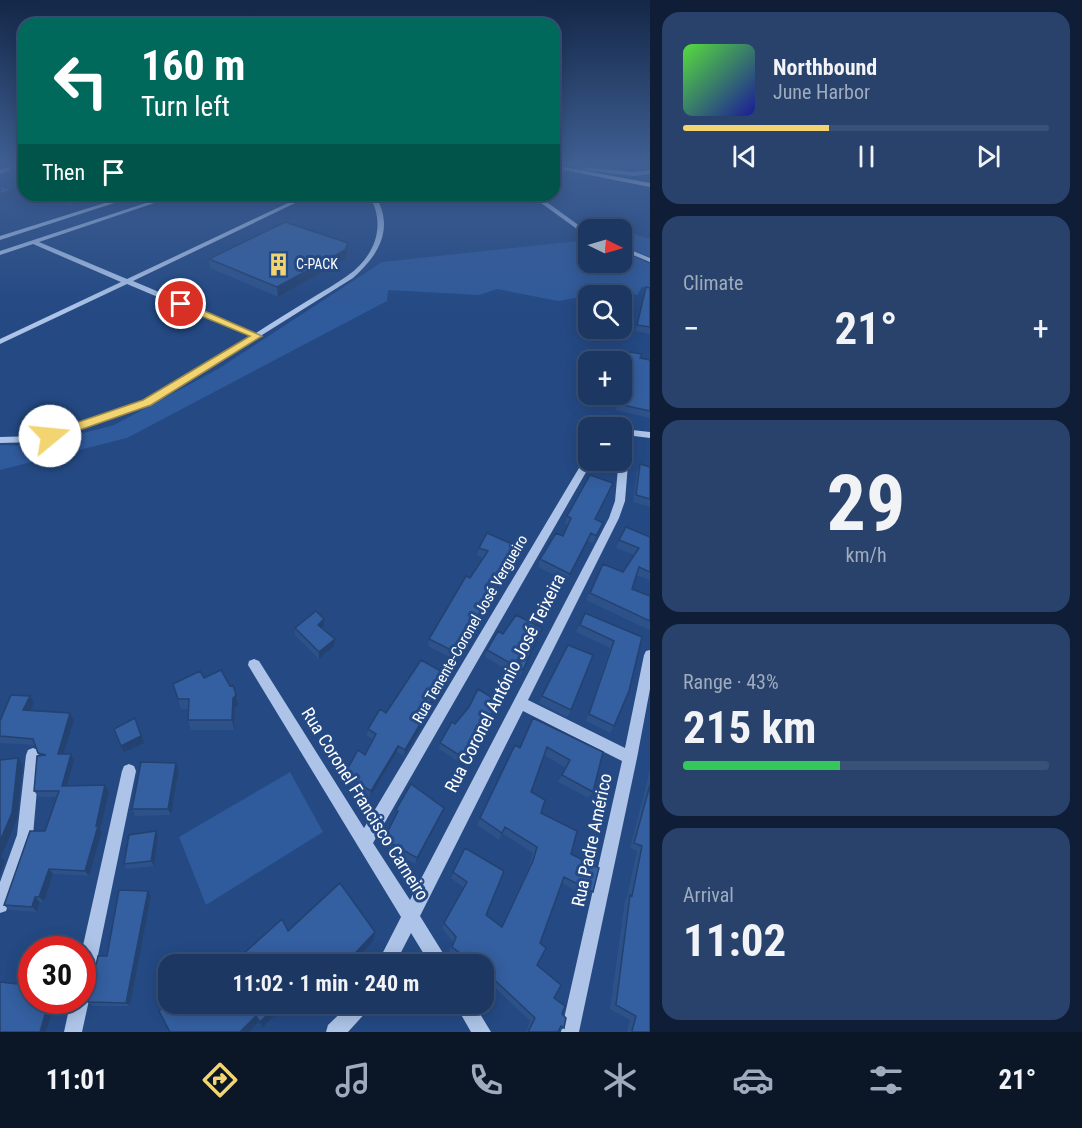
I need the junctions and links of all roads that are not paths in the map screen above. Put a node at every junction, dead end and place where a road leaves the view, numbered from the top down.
1 (79, 213) edge
2 (120, 213) edge
3 (271, 213) edge
4 (383, 213) edge
5 (558, 213) edge
6 (578, 228) edge
7 (0, 238) edge
8 (33, 242) junction
9 (0, 253) edge
10 (632, 253) edge
11 (650, 260) edge
12 (127, 281) junction
13 (257, 336) junction
14 (0, 342) edge
15 (632, 433) edge
16 (650, 435) edge
17 (0, 440) edge
18 (581, 471) edge
19 (622, 471) edge
20 (650, 655) edge
21 (254, 665) dead end
22 (519, 702) junction
23 (33, 755) dead end
24 (630, 758) junction
25 (129, 771) dead end
26 (364, 842) junction
27 (0, 904) edge
28 (409, 916) junction
29 (93, 936) edge
30 (391, 954) edge
31 (434, 954) edge
32 (77, 1014) edge
33 (352, 1014) edge
34 (470, 1014) edge
35 (73, 1032) edge
36 (335, 1032) edge
37 (482, 1032) edge
38 (570, 1032) edge

1 - 7 street
2 - 8 street
3 - 12 street
4 - 13 street
5 - 6 street
8 - 9 street
8 - 12 street
10 - 11 street
12 - 13 street
12 - 14 street
13 - 17 street
15 - 16 street, Rua Coronel António José Teixeira
18 - 26 street, Rua Tenente-Coronel José Vergueiro
19 - 22 street, Rua Coronel António José Teixeira
20 - 24 street, Rua Padre Américo
21 - 26 street, Rua Coronel Francisco Carneiro
22 - 24 street
22 - 28 street, Rua Coronel António José Teixeira
23 - 27 street
24 - 38 street, Rua Padre Américo
25 - 29 street
26 - 28 street, Rua Coronel Francisco Carneiro
28 - 30 street, Rua Coronel António José Teixeira
28 - 31 street, Rua Coronel Francisco Carneiro
32 - 35 street
33 - 36 street
34 - 37 street

